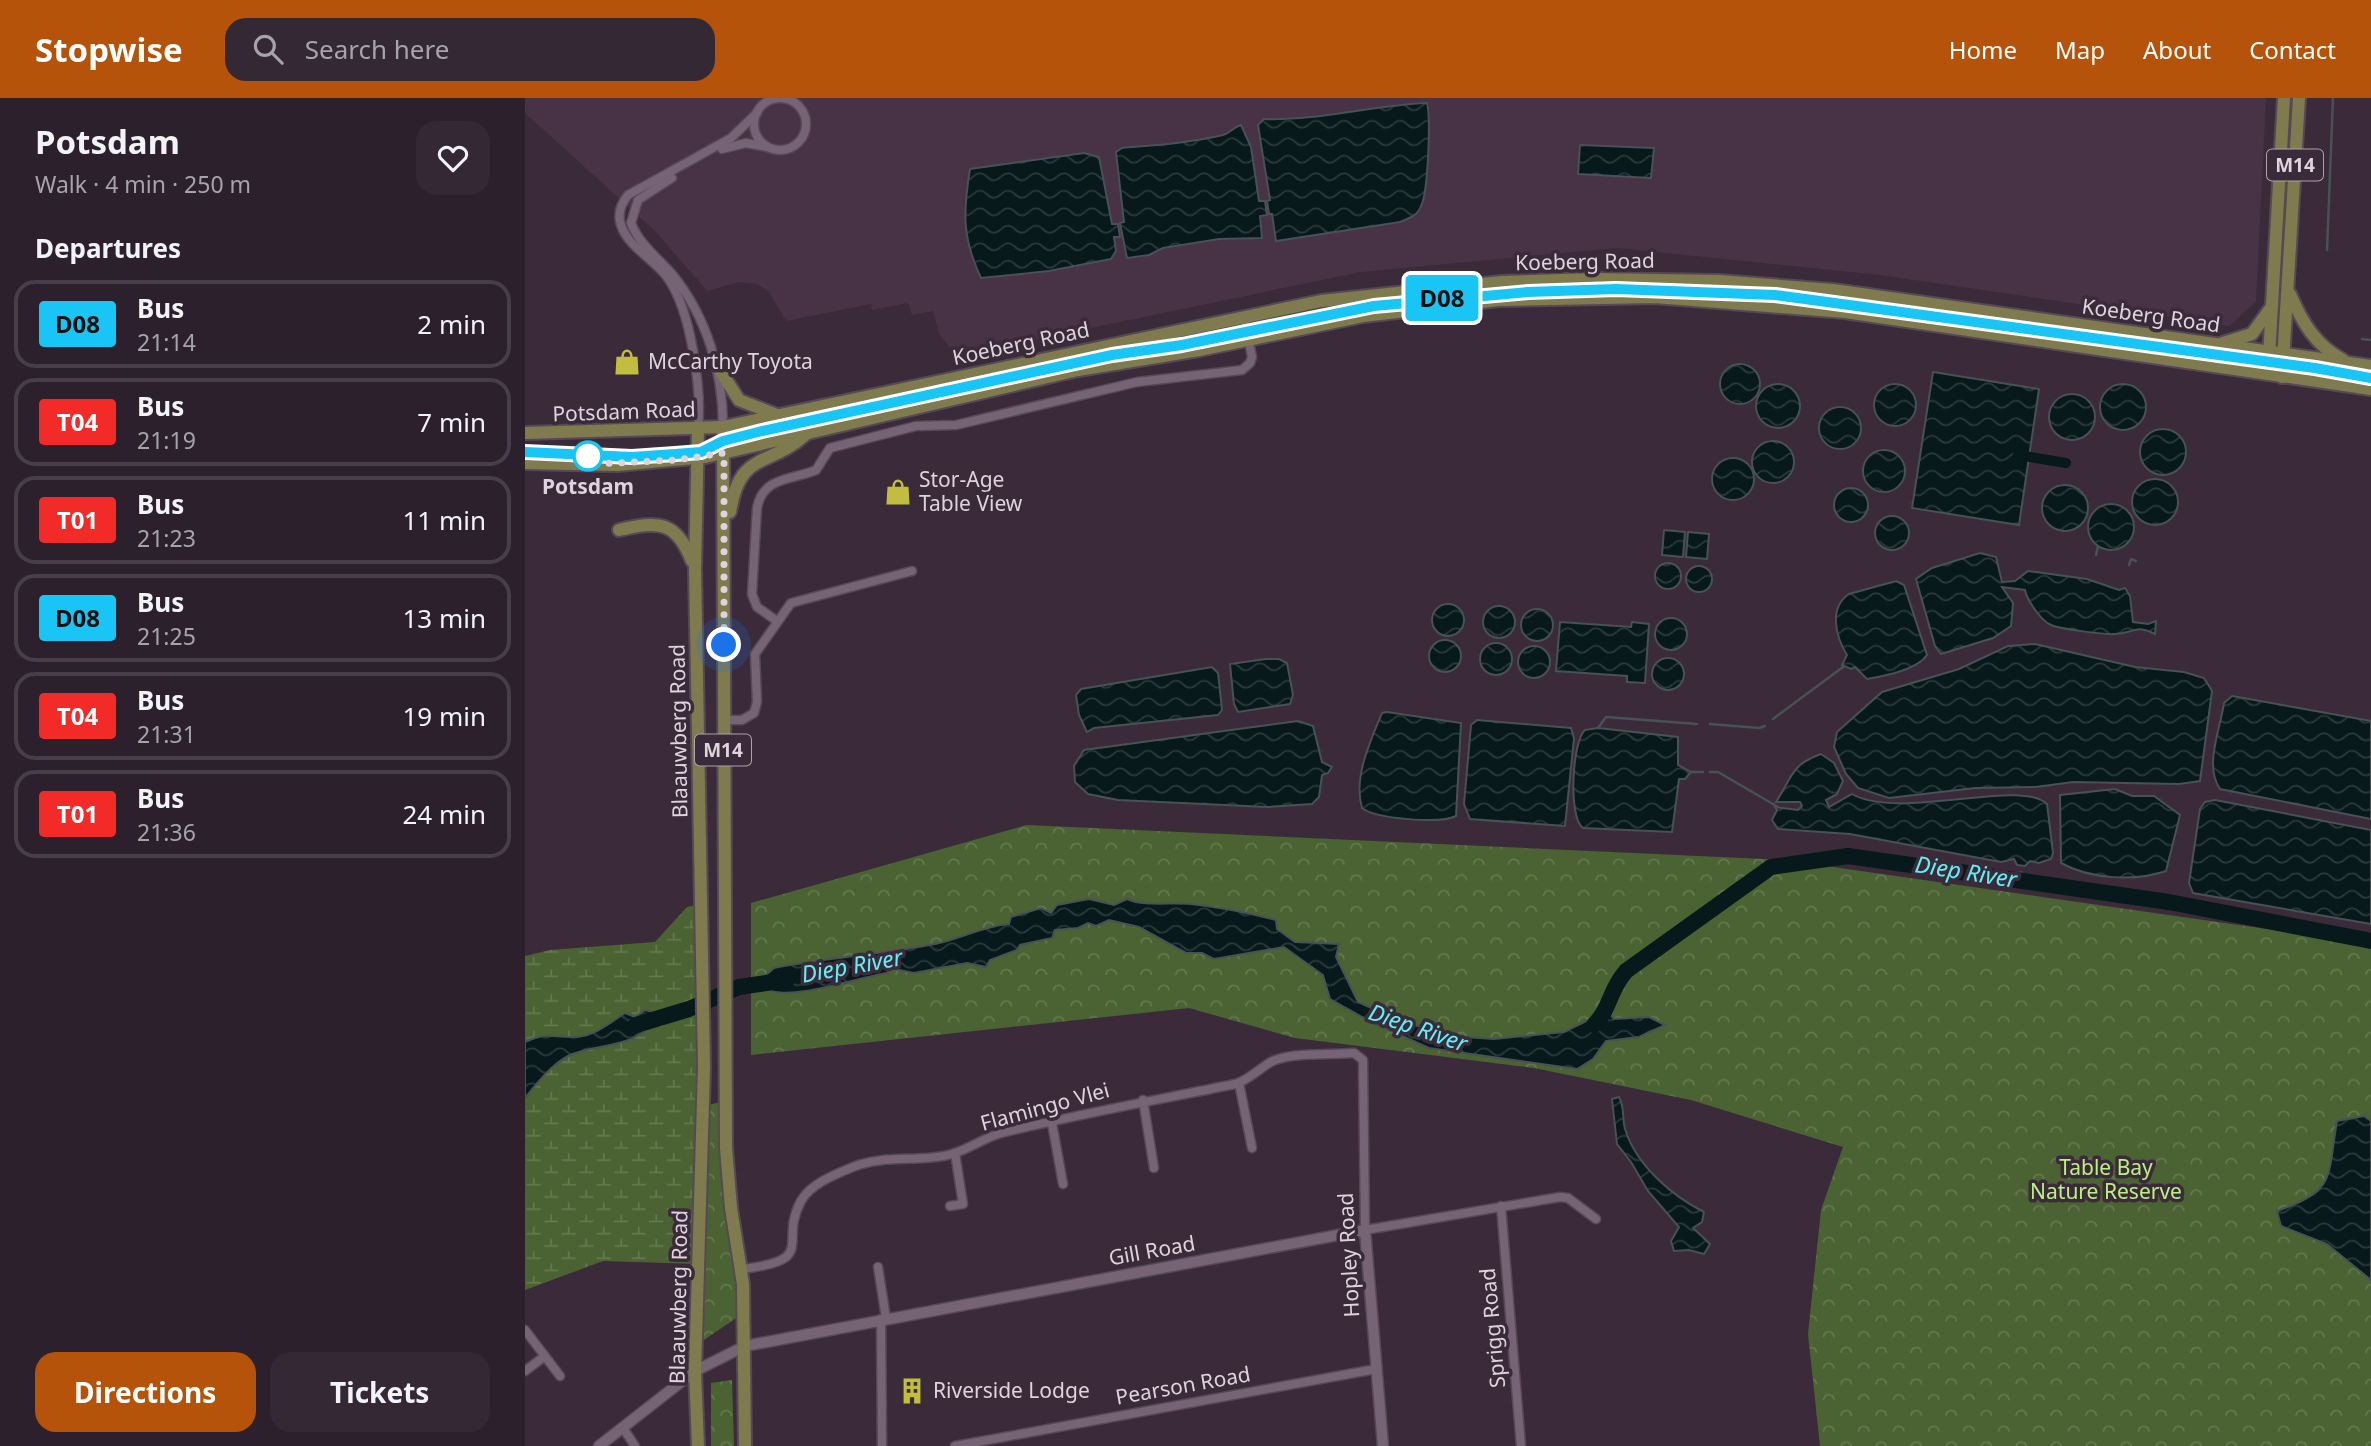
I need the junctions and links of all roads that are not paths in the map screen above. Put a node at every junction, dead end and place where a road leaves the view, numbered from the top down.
1 (2284, 98) edge
2 (2299, 98) edge
3 (757, 113) junction
4 (767, 147) junction
5 (619, 217) junction
6 (631, 218) junction
7 (2289, 290) junction
8 (2273, 302) junction
9 (1244, 316) junction
10 (1249, 340) junction
11 (2207, 344) junction
12 (2270, 354) junction
13 (2284, 356) junction
14 (2350, 363) junction
15 (2371, 366) edge
16 (717, 367) junction
17 (2268, 374) junction
18 (2282, 377) junction
19 (2371, 389) edge
20 (780, 416) junction
21 (723, 427) junction
22 (698, 429) junction
23 (811, 431) junction
24 (525, 433) edge
25 (724, 453) junction
26 (696, 458) junction
27 (525, 463) edge
28 (619, 530) dead end
29 (725, 543) junction
30 (695, 568) junction
31 (912, 571) dead end
32 (777, 621) junction
33 (723, 720) junction
34 (1364, 1062) joint
35 (1239, 1083) junction
36 (1143, 1100) junction
37 (1052, 1124) junction
38 (1252, 1147) dead end
39 (955, 1153) junction
40 (1154, 1168) dead end
41 (1063, 1184) dead end
42 (950, 1206) dead end
43 (1501, 1206) junction
44 (1596, 1219) dead end
45 (1365, 1230) junction
46 (878, 1267) dead end
47 (742, 1269) junction
48 (883, 1319) junction
49 (525, 1330) edge
50 (745, 1346) junction
51 (545, 1356) junction
52 (1376, 1369) junction
53 (525, 1371) edge
54 (695, 1371) junction
55 (560, 1376) dead end
56 (623, 1428) junction
57 (633, 1443) edge
58 (599, 1446) edge
59 (698, 1446) edge
60 (745, 1446) edge
61 (882, 1446) edge
62 (955, 1446) edge
63 (1383, 1446) edge
64 (1521, 1446) edge

1 - 8 main road, M14
2 - 7 main road, M14
3 - 4 street
3 - 4 street
3 - 5 street
4 - 6 street
5 - 6 street
5 - 22 street, Blaauwberg Road
6 - 16 street, Blaauwberg Road
7 - 13 main road, M14
7 - 14 main road
8 - 11 main road
8 - 12 main road, M14
9 - 10 street
9 - 11 main road, Koeberg Road
9 - 20 main road, Koeberg Road
10 - 17 main road, Koeberg Road
10 - 23 main road, Koeberg Road
10 - 32 street
11 - 12 main road, Koeberg Road
12 - 13 main road, Koeberg Road
12 - 17 main road, M14
13 - 14 main road, Koeberg Road
13 - 18 main road, M14
14 - 15 main road, Koeberg Road
16 - 20 main road
16 - 21 street, Blaauwberg Road
17 - 18 main road, Koeberg Road
18 - 19 main road, Koeberg Road
20 - 21 main road, Koeberg Road
21 - 22 main road, Potsdam Road
21 - 25 main road, Blaauwberg Road / M14
22 - 24 main road, Potsdam Road
22 - 26 main road, Blaauwberg Road / M14
23 - 25 main road, Koeberg Road
23 - 29 main road
25 - 26 main road
25 - 29 main road, Blaauwberg Road / M14
26 - 27 main road
26 - 30 main road, Blaauwberg Road / M14
28 - 30 main road
29 - 33 main road, Blaauwberg Road / M14
30 - 54 main road, Blaauwberg Road / M14
31 - 32 street
32 - 33 street
33 - 47 main road, Blaauwberg Road / M14
34 - 35 street, Flamingo Vlei
34 - 45 street, Hopley Road
35 - 36 street, Flamingo Vlei
35 - 38 street
36 - 37 street, Flamingo Vlei
36 - 40 street
37 - 39 street, Flamingo Vlei
37 - 41 street
39 - 42 street
39 - 47 street, Flamingo Vlei
43 - 44 street, Gill Road
43 - 45 street, Gill Road
43 - 64 street, Sprigg Road
45 - 48 street, Gill Road
45 - 52 street, Hopley Road
46 - 48 street
47 - 50 main road, Blaauwberg Road / M14
48 - 50 street, Gill Road
48 - 61 street
49 - 51 street
50 - 54 street, Gill Road
50 - 60 main road, Blaauwberg Road / M14
51 - 53 street
51 - 55 street
52 - 62 street, Pearson Road
52 - 63 street, Hopley Road
54 - 56 street, Gill Road
54 - 59 main road, Blaauwberg Road / M14
56 - 57 street
56 - 58 street, Gill Road

